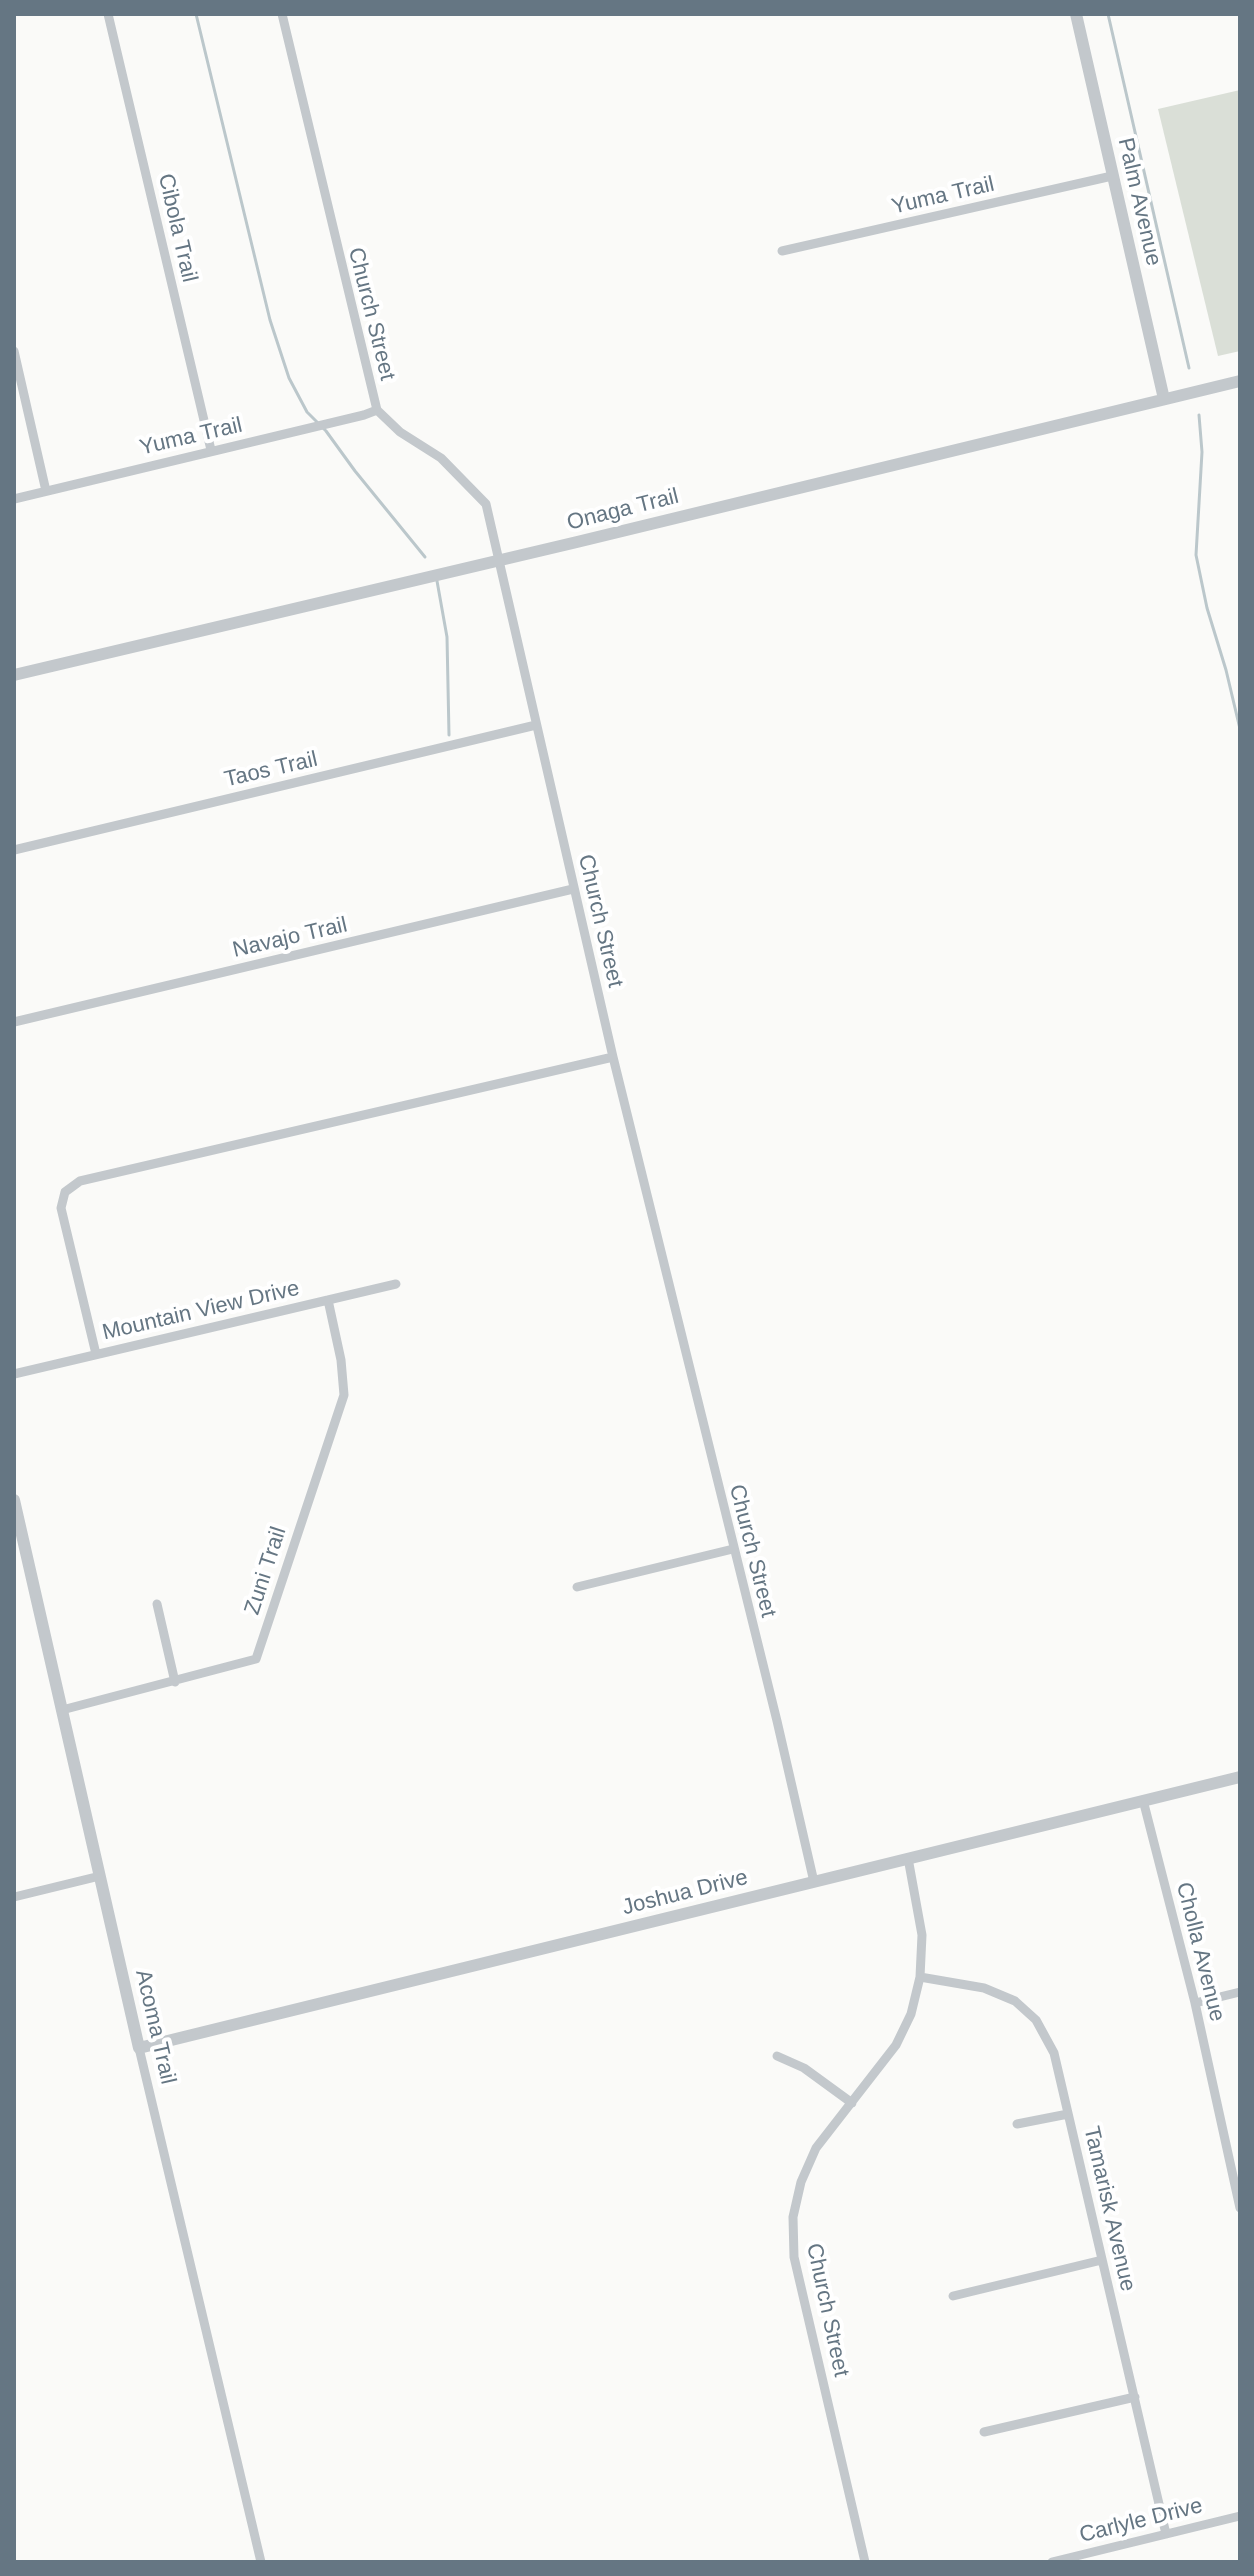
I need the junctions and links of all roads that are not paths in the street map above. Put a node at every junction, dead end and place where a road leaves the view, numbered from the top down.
1 (108, 14) edge
2 (282, 14) edge
3 (1076, 14) edge
4 (1112, 176) junction
5 (782, 251) dead end
6 (14, 351) edge
7 (1240, 381) edge
8 (1164, 399) junction
9 (377, 410) junction
10 (211, 450) junction
11 (46, 491) junction
12 (14, 499) edge
13 (498, 559) junction
14 (14, 675) edge
15 (536, 725) junction
16 (14, 850) edge
17 (573, 889) junction
18 (14, 1022) edge
19 (613, 1057) junction
20 (396, 1284) dead end
21 (328, 1300) junction
22 (96, 1354) junction
23 (14, 1374) edge
24 (14, 1500) edge
25 (733, 1549) junction
26 (577, 1587) dead end
27 (157, 1604) dead end
28 (175, 1682) junction
29 (62, 1710) junction
30 (1240, 1777) edge
31 (1143, 1800) junction
32 (908, 1858) junction
33 (100, 1876) junction
34 (814, 1882) junction
35 (14, 1897) edge
36 (920, 1977) junction
37 (1240, 1992) edge
38 (1195, 2003) junction
39 (139, 2048) junction
40 (777, 2056) dead end
41 (852, 2103) junction
42 (1068, 2114) junction
43 (1017, 2124) dead end
44 (1240, 2205) edge
45 (1102, 2260) junction
46 (953, 2296) dead end
47 (1135, 2397) junction
48 (984, 2432) dead end
49 (1240, 2516) edge
50 (1166, 2534) junction
51 (261, 2562) edge
52 (865, 2562) edge
53 (1052, 2562) edge

1 - 10 street, Cibola Trail
2 - 9 street, Church Street
3 - 4 street, Palm Avenue
4 - 5 street, Yuma Trail
4 - 8 street, Palm Avenue
6 - 11 street
7 - 8 street, Onaga Trail
8 - 13 street, Onaga Trail
9 - 10 street, Yuma Trail
9 - 13 street, Church Street
10 - 11 street, Yuma Trail
11 - 12 street, Yuma Trail
13 - 14 street, Onaga Trail
13 - 15 street, Church Street
15 - 16 street, Taos Trail
15 - 17 street, Church Street
17 - 18 street, Navajo Trail
17 - 19 street, Church Street
19 - 22 street
19 - 25 street, Church Street
20 - 21 street, Mountain View Drive
21 - 22 street, Mountain View Drive
21 - 28 street, Zuni Trail
22 - 23 street, Mountain View Drive
24 - 29 street, Acoma Trail
25 - 26 street
25 - 34 street, Church Street
27 - 28 street
28 - 29 street, Zuni Trail
29 - 33 street, Acoma Trail
30 - 31 street, Joshua Drive
31 - 32 street, Joshua Drive
31 - 38 street, Cholla Avenue
32 - 34 street, Joshua Drive
32 - 36 street, Church Street
33 - 35 street
33 - 39 street, Acoma Trail
34 - 39 street, Joshua Drive
36 - 41 street, Church Street
36 - 42 street, Tamarisk Avenue
37 - 38 street
38 - 44 street, Cholla Avenue
39 - 51 street, Acoma Trail
40 - 41 street
41 - 52 street, Church Street
42 - 43 street
42 - 45 street, Tamarisk Avenue
45 - 46 street
45 - 47 street, Tamarisk Avenue
47 - 48 street
47 - 50 street, Tamarisk Avenue
49 - 50 street, Carlyle Drive
50 - 53 street, Carlyle Drive

